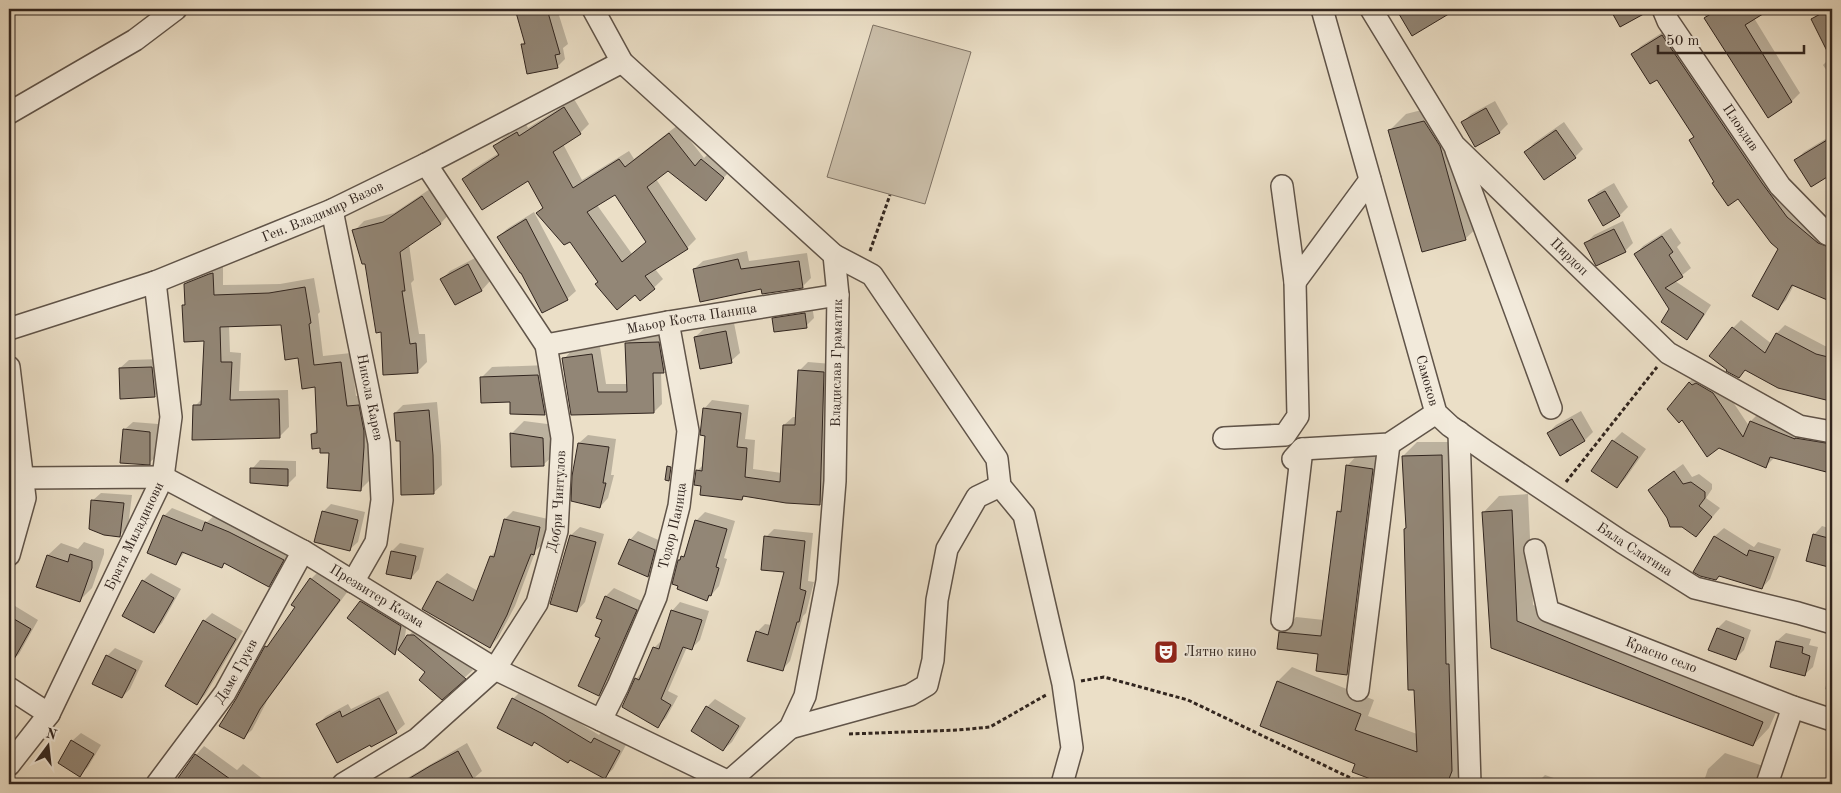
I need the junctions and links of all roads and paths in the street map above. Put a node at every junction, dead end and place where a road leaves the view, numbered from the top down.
1 (176, 9) edge
2 (592, 9) edge
3 (1322, 9) edge
4 (1371, 9) edge
5 (1663, 9) edge
6 (622, 62) junction
7 (9, 113) edge
8 (1454, 145) junction
9 (426, 164) junction
10 (1370, 180) junction
11 (1282, 186) dead end
12 (890, 195) dead end
13 (332, 210) junction
14 (1832, 236) edge
15 (834, 255) junction
16 (863, 270) junction
17 (155, 282) junction
18 (1295, 282) junction
19 (838, 295) junction
20 (668, 322) junction
21 (9, 328) edge
22 (546, 345) junction
23 (1668, 353) junction
24 (9, 367) edge
25 (1551, 408) dead end
26 (1436, 413) junction
27 (1459, 432) junction
28 (1832, 432) edge
29 (1224, 438) dead end
30 (1389, 444) junction
31 (1302, 449) junction
32 (1285, 469) dead end
33 (163, 477) junction
34 (16, 478) edge
35 (1000, 486) junction
36 (1555, 496) junction
37 (1535, 550) dead end
38 (303, 551) junction
39 (9, 555) edge
40 (353, 582) junction
41 (1282, 620) dead end
42 (1832, 623) edge
43 (495, 669) junction
44 (9, 688) edge
45 (1358, 690) dead end
46 (1793, 707) junction
47 (49, 714) junction
48 (601, 720) junction
49 (1832, 720) edge
50 (790, 728) junction
51 (9, 765) edge
52 (728, 783) edge
53 (157, 784) edge
54 (343, 784) edge
55 (1062, 784) edge
56 (1470, 784) edge
57 (1767, 784) edge

1 - 7 street
2 - 6 street
3 - 10 street, Самоков
4 - 8 street, Пирдоп
5 - 14 street, Пловдив
6 - 9 street, Ген. Владимир Вазов
6 - 15 street
8 - 23 street, Пирдоп
8 - 25 street
9 - 13 street, Ген. Владимир Вазов
9 - 22 street, Добри Чинтулов
10 - 18 street
10 - 26 street, Самоков
11 - 18 street
12 - 16 path
13 - 17 street, Ген. Владимир Вазов
13 - 40 street, Никола Карев
15 - 16 street
15 - 19 street, Владислав Граматик
16 - 35 street
17 - 21 street, Ген. Владимир Вазов
17 - 33 street, Братя Миладинови
18 - 29 street
19 - 20 street, Маьор Коста Паница
19 - 50 street, Владислав Граматик
20 - 22 street, Маьор Коста Паница
20 - 48 street, Тодор Паница
22 - 43 street, Добри Чинтулов
23 - 28 street, Пирдоп
23 - 36 path
24 - 34 street
26 - 27 street, Самоков
26 - 30 street
27 - 36 street, Бяла Слатина
27 - 56 street
30 - 31 street
30 - 45 street
31 - 32 street
31 - 41 street
33 - 34 street, Презвитер Козма
33 - 38 street, Презвитер Козма
33 - 47 street, Братя Миладинови
34 - 39 street
35 - 50 street
35 - 55 street
36 - 42 street, Бяла Слатина
37 - 46 street, Красно село
38 - 40 street, Презвитер Козма
38 - 53 street, Даме Груев
40 - 43 street, Презвитер Козма
43 - 48 street, Презвитер Козма
43 - 54 street, Добри Чинтулов
44 - 47 street
46 - 49 street, Красно село
46 - 57 street
47 - 51 street, Братя Миладинови
48 - 52 street, Презвитер Козма
50 - 52 street, Владислав Граматик

